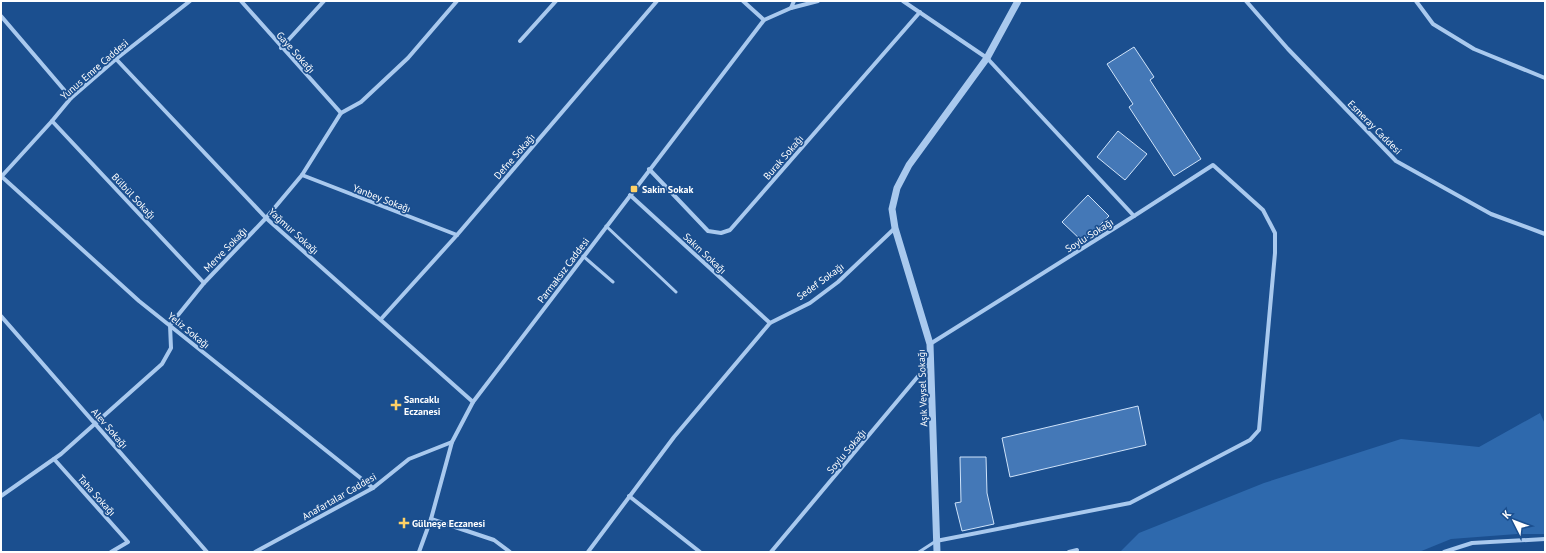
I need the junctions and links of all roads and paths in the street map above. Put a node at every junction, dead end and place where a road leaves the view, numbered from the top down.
1 (190, 1) edge
2 (242, 1) edge
3 (324, 1) edge
4 (457, 1) edge
5 (556, 1) edge
6 (657, 1) edge
7 (743, 1) edge
8 (794, 1) edge
9 (818, 1) edge
10 (903, 1) edge
11 (1018, 1) edge
12 (1246, 1) edge
13 (1416, 1) edge
14 (791, 8) junction
15 (920, 12) junction
16 (1, 16) edge
17 (764, 20) junction
18 (520, 41) dead end
19 (281, 48) junction
20 (987, 58) junction
21 (116, 59) junction
22 (1545, 78) edge
23 (71, 98) junction
24 (341, 113) junction
25 (52, 121) junction
26 (649, 169) junction
27 (302, 176) junction
28 (1, 177) edge
29 (630, 194) junction
30 (1134, 216) junction
31 (266, 218) junction
32 (605, 226) junction
33 (895, 228) junction
34 (1545, 234) edge
35 (457, 235) junction
36 (583, 256) junction
37 (204, 282) junction
38 (613, 282) dead end
39 (676, 292) dead end
40 (1, 316) edge
41 (381, 320) junction
42 (770, 323) junction
43 (170, 325) junction
44 (930, 344) junction
45 (931, 360) junction
46 (473, 402) junction
47 (95, 423) junction
48 (452, 442) junction
49 (54, 459) junction
50 (373, 488) junction
51 (1, 496) edge
52 (629, 496) junction
53 (431, 519) junction
54 (1545, 539) edge
55 (936, 541) junction
56 (1077, 550) dead end
57 (1452, 551) edge
58 (111, 552) edge
59 (207, 552) edge
60 (255, 552) edge
61 (419, 552) edge
62 (510, 552) edge
63 (588, 552) edge
64 (700, 552) edge
65 (772, 552) edge
66 (919, 552) edge
67 (937, 552) edge
68 (1069, 552) edge
69 (1444, 552) edge

1 - 21 street, Yunus Emre Caddesi
2 - 19 street, Gaye Sokağı
3 - 19 street
4 - 24 street, Merve Sokağı
5 - 18 street
6 - 35 street, Defne Sokağı
7 - 17 street
8 - 14 street
9 - 14 street
10 - 15 street
11 - 20 street
12 - 34 street, Esmeray Caddesi
13 - 22 street
14 - 17 street
15 - 20 street
15 - 26 street, Burak Sokağı
16 - 23 street
17 - 26 street, Parmaksız Caddesi
19 - 24 street, Gaye Sokağı
20 - 30 street
20 - 33 street
21 - 23 street, Yunus Emre Caddesi
21 - 31 street, Yağmur Sokağı
23 - 25 street, Yunus Emre Caddesi
24 - 27 street, Merve Sokağı
25 - 28 street, Yunus Emre Caddesi
25 - 37 street, Bülbül Sokağı
26 - 29 street, Parmaksız Caddesi
27 - 31 street, Merve Sokağı
27 - 35 street, Yanbey Sokağı
28 - 43 street, Yeliz Sokağı
29 - 32 street, Parmaksız Caddesi
29 - 42 street, Sakın Sokağı
30 - 44 street, Soylu Sokağı
30 - 55 street, Soylu Sokağı
31 - 37 street, Merve Sokağı
31 - 41 street, Yağmur Sokağı
32 - 36 street, Parmaksız Caddesi
32 - 39 lane
33 - 42 street, Sedef Sokağı
33 - 44 street, Aşık Veysel Sokağı
35 - 41 street, Defne Sokağı
36 - 38 lane
36 - 46 street, Parmaksız Caddesi
37 - 43 street, Merve Sokağı
40 - 47 street, Alev Sokağı
41 - 46 street, Yağmur Sokağı
42 - 52 street, Sedef Sokağı
43 - 47 street
43 - 50 street, Yeliz Sokağı
44 - 45 street, Aşık Veysel Sokağı
45 - 55 street, Aşık Veysel Sokağı
45 - 65 street, Soylu Sokağı
46 - 48 street, Parmaksız Caddesi
47 - 49 street
47 - 59 street, Alev Sokağı
48 - 50 street, Anafartalar Caddesi
48 - 53 street, Parmaksız Caddesi
49 - 51 street
49 - 58 street, Taha Sokağı
50 - 60 street, Anafartalar Caddesi
52 - 63 street, Sedef Sokağı
52 - 64 street
53 - 61 street, Parmaksız Caddesi
53 - 62 street
54 - 57 street
55 - 66 lane
55 - 67 street, Aşık Veysel Sokağı
56 - 68 street
57 - 69 street

